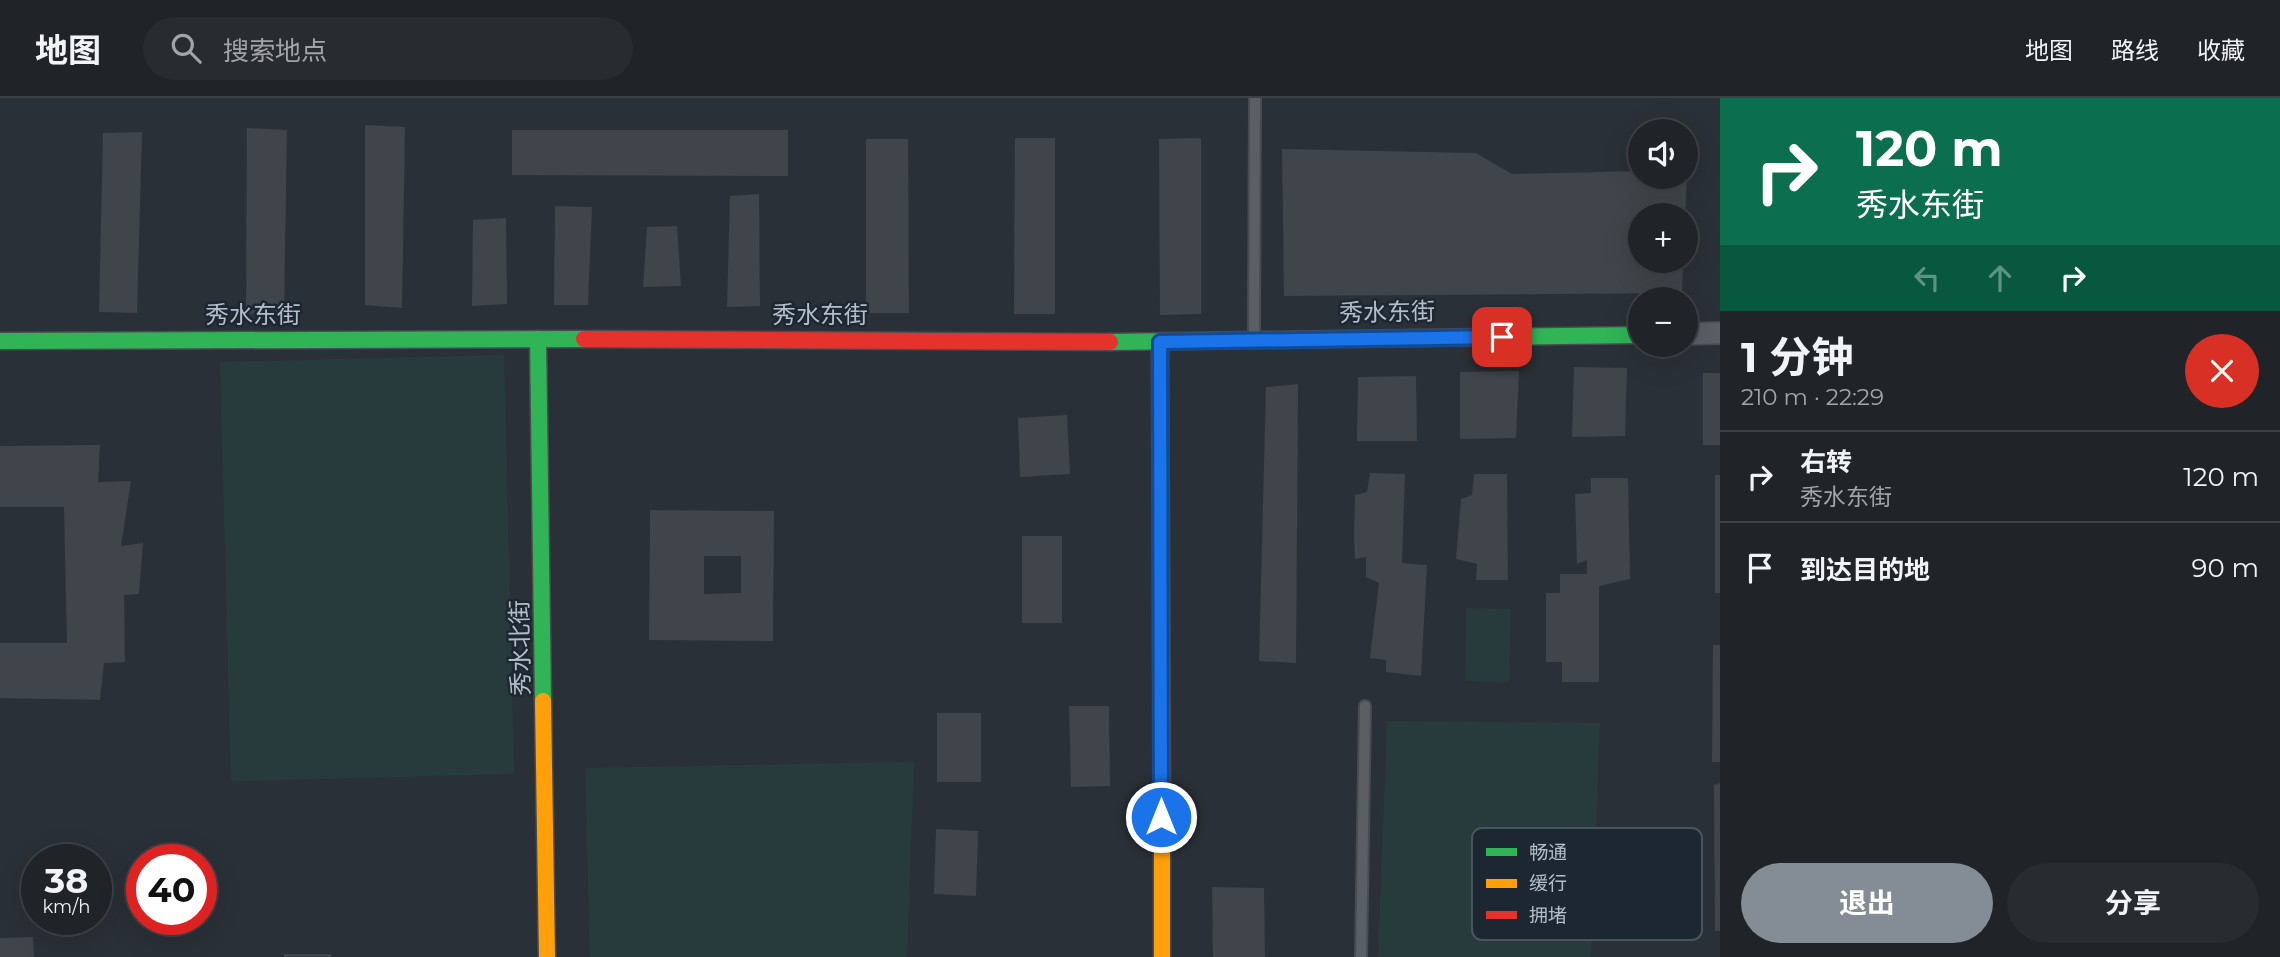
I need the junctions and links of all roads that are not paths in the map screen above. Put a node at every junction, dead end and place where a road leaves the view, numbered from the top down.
1 (1255, 98) edge
2 (1698, 334) edge
3 (1720, 334) edge
4 (1628, 335) edge
5 (538, 338) junction
6 (1254, 340) junction
7 (0, 341) edge
8 (1160, 342) junction
9 (1365, 706) dead end
10 (547, 957) edge
11 (1161, 957) edge
12 (1361, 957) edge

1 - 6 lane
2 - 3 street
4 - 6 street, 秀水东街
5 - 7 street, 秀水东街
5 - 8 street, 秀水东街
5 - 10 street, 秀水北街
6 - 8 street, 秀水东街
8 - 11 street
9 - 12 lane

